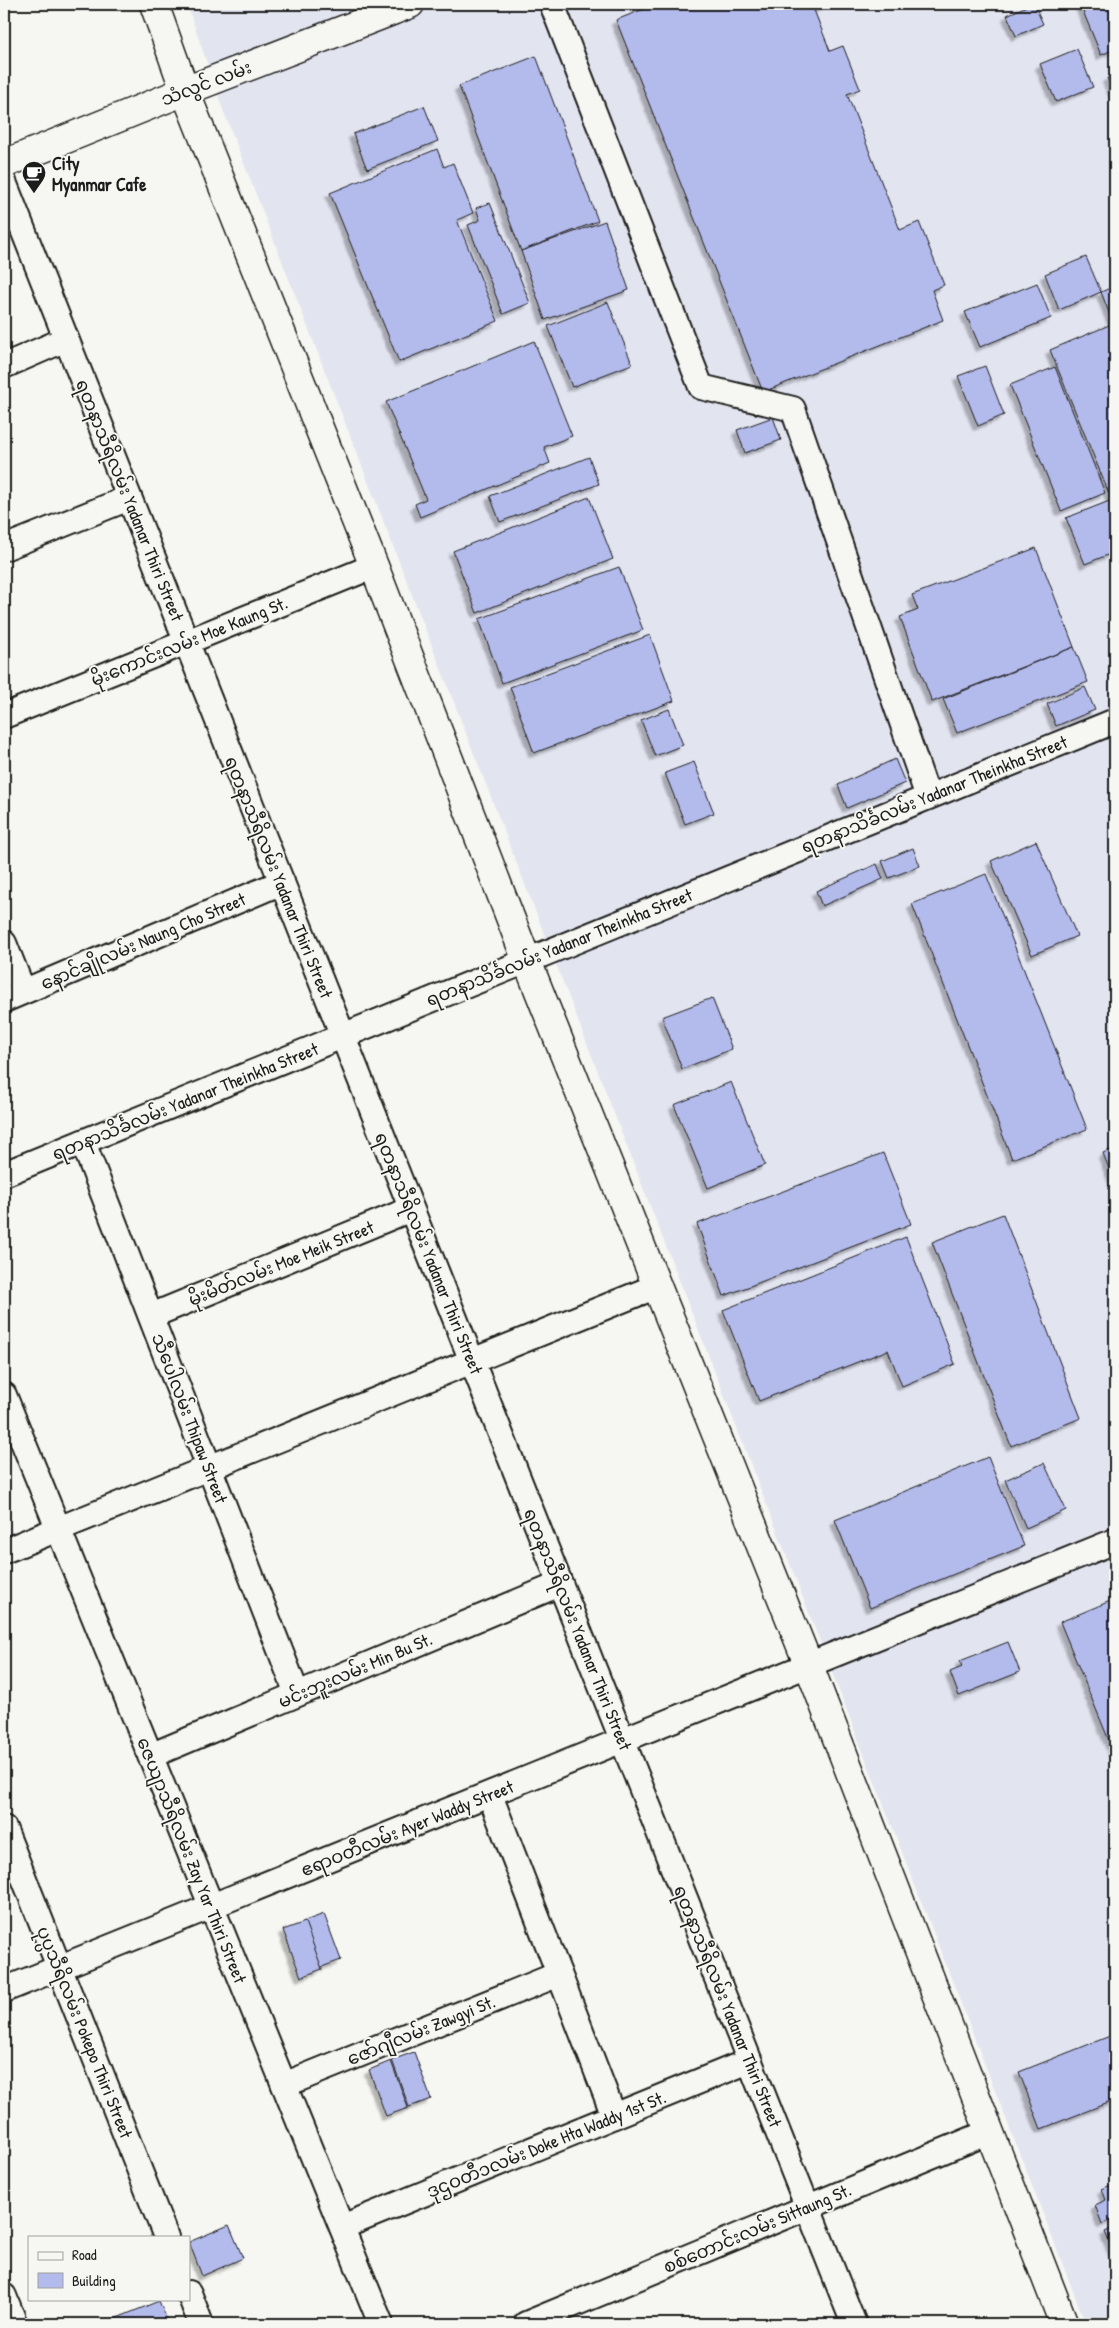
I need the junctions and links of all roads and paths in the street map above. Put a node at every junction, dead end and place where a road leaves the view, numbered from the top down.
1 (154, 4) edge
2 (410, 4) edge
3 (552, 4) edge
4 (185, 91) junction
5 (4, 164) edge
6 (4, 182) edge
7 (66, 339) junction
8 (4, 366) edge
9 (129, 498) junction
10 (4, 548) edge
11 (374, 566) junction
12 (186, 642) junction
13 (4, 716) edge
14 (1115, 720) edge
15 (928, 797) junction
16 (282, 882) junction
17 (4, 943) edge
18 (527, 960) junction
19 (14, 996) edge
20 (343, 1036) junction
21 (84, 1142) junction
22 (4, 1174) edge
23 (412, 1209) junction
24 (657, 1286) junction
25 (151, 1316) junction
26 (472, 1361) junction
27 (4, 1395) edge
28 (209, 1467) junction
29 (58, 1529) junction
30 (1115, 1541) edge
31 (4, 1551) edge
32 (560, 1584) junction
33 (809, 1666) junction
34 (297, 1694) junction
35 (622, 1741) junction
36 (150, 1756) junction
37 (490, 1795) junction
38 (4, 1828) edge
39 (212, 1906) junction
40 (59, 1967) junction
41 (559, 1974) junction
42 (4, 1990) edge
43 (750, 2061) junction
44 (284, 2085) junction
45 (614, 2116) junction
46 (989, 2132) junction
47 (808, 2207) junction
48 (342, 2226) junction
49 (166, 2236) edge
50 (4, 2296) edge
51 (190, 2296) edge
52 (15, 2324) edge
53 (201, 2324) edge
54 (381, 2324) edge
55 (526, 2324) edge
56 (854, 2324) edge
57 (1064, 2324) edge

1 - 4 street
2 - 4 street, သံလွင် လမ်း
3 - 15 street
4 - 5 street, သံလွင် လမ်း
4 - 11 street
6 - 7 street, ရတနာသီရိလမ်း Yadanar Thiri Street
7 - 8 street
7 - 9 street, ရတနာသီရိလမ်း Yadanar Thiri Street
9 - 10 street
9 - 12 street, ရတနာသီရိလမ်း Yadanar Thiri Street
11 - 12 street, မိုးကောင်းလမ်း Moe Kaung St.
11 - 18 street
12 - 13 street, မိုးကောင်းလမ်း Moe Kaung St.
12 - 16 street, ရတနာသီရိလမ်း Yadanar Thiri Street
14 - 15 street, ရတနာသိင်္ခလမ်း Yadanar Theinkha Street
15 - 18 street, ရတနာသိင်္ခလမ်း Yadanar Theinkha Street
16 - 19 street, နောင်ချိုလမ်း Naung Cho Street
16 - 20 street, ရတနာသီရိလမ်း Yadanar Thiri Street
17 - 19 street
18 - 20 street, ရတနာသိင်္ခလမ်း Yadanar Theinkha Street
18 - 24 street
20 - 21 street, ရတနာသိင်္ခလမ်း Yadanar Theinkha Street
20 - 23 street, ရတနာသီရိလမ်း Yadanar Thiri Street
21 - 22 street, ရတနာသိင်္ခလမ်း Yadanar Theinkha Street
21 - 25 street, သီပေါလမ်း Thipaw Street
23 - 25 street, မိုးမိတ်လမ်း Moe Meik Street
23 - 26 street, ရတနာသီရိလမ်း Yadanar Thiri Street
24 - 26 street
24 - 33 street
25 - 28 street, သီပေါလမ်း Thipaw Street
26 - 28 street
26 - 32 street, ရတနာသီရိလမ်း Yadanar Thiri Street
27 - 29 street, ဇေယျာသီရိလမ်း Zay Yar Thiri Street
28 - 29 street
28 - 34 street, သီပေါလမ်း Thipaw Street
29 - 31 street
29 - 36 street, ဇေယျာသီရိလမ်း Zay Yar Thiri Street
30 - 33 street, ဧရာဝတီလမ်း Ayer Waddy Street
32 - 34 street, မင်းဘူးလမ်း Min Bu St.
32 - 35 street, ရတနာသီရိလမ်း Yadanar Thiri Street
33 - 35 street, ဧရာဝတီလမ်း Ayer Waddy Street
33 - 46 street
34 - 36 street, မင်းဘူးလမ်း Min Bu St.
35 - 37 street, ဧရာဝတီလမ်း Ayer Waddy Street
35 - 43 street, ရတနာသီရိလမ်း Yadanar Thiri Street
36 - 39 street, ဇေယျာသီရိလမ်း Zay Yar Thiri Street
37 - 39 street, ဧရာဝတီလမ်း Ayer Waddy Street
37 - 41 street
38 - 40 street, ပုပ္ပသီရိလမ်း Pokepo Thiri Street
39 - 40 street, ဧရာဝတီလမ်း Ayer Waddy Street
39 - 44 street, ဇေယျာသီရိလမ်း Zay Yar Thiri Street
40 - 42 street, ဧရာဝတီလမ်း Ayer Waddy Street
40 - 49 street, ပုပ္ပသီရိလမ်း Pokepo Thiri Street
41 - 44 street, ဇော်ဂျီလမ်း Zawgyi St.
41 - 45 street
43 - 45 street, ဒုဌဝတီ၁လမ်း Doke Hta Waddy 1st St.
43 - 47 street, ရတနာသီရိလမ်း Yadanar Thiri Street
44 - 48 street, ဇေယျာသီရိလမ်း Zay Yar Thiri Street
45 - 48 street, ဒုဌဝတီ၁လမ်း Doke Hta Waddy 1st St.
46 - 47 street, စစ်တောင်းလမ်း Sittaung St.
46 - 57 street
47 - 55 street, စစ်တောင်းလမ်း Sittaung St.
47 - 56 street, ရတနာသီရိလမ်း Yadanar Thiri Street
48 - 54 street, ဇေယျာသီရိလမ်း Zay Yar Thiri Street
50 - 52 street
51 - 53 street

